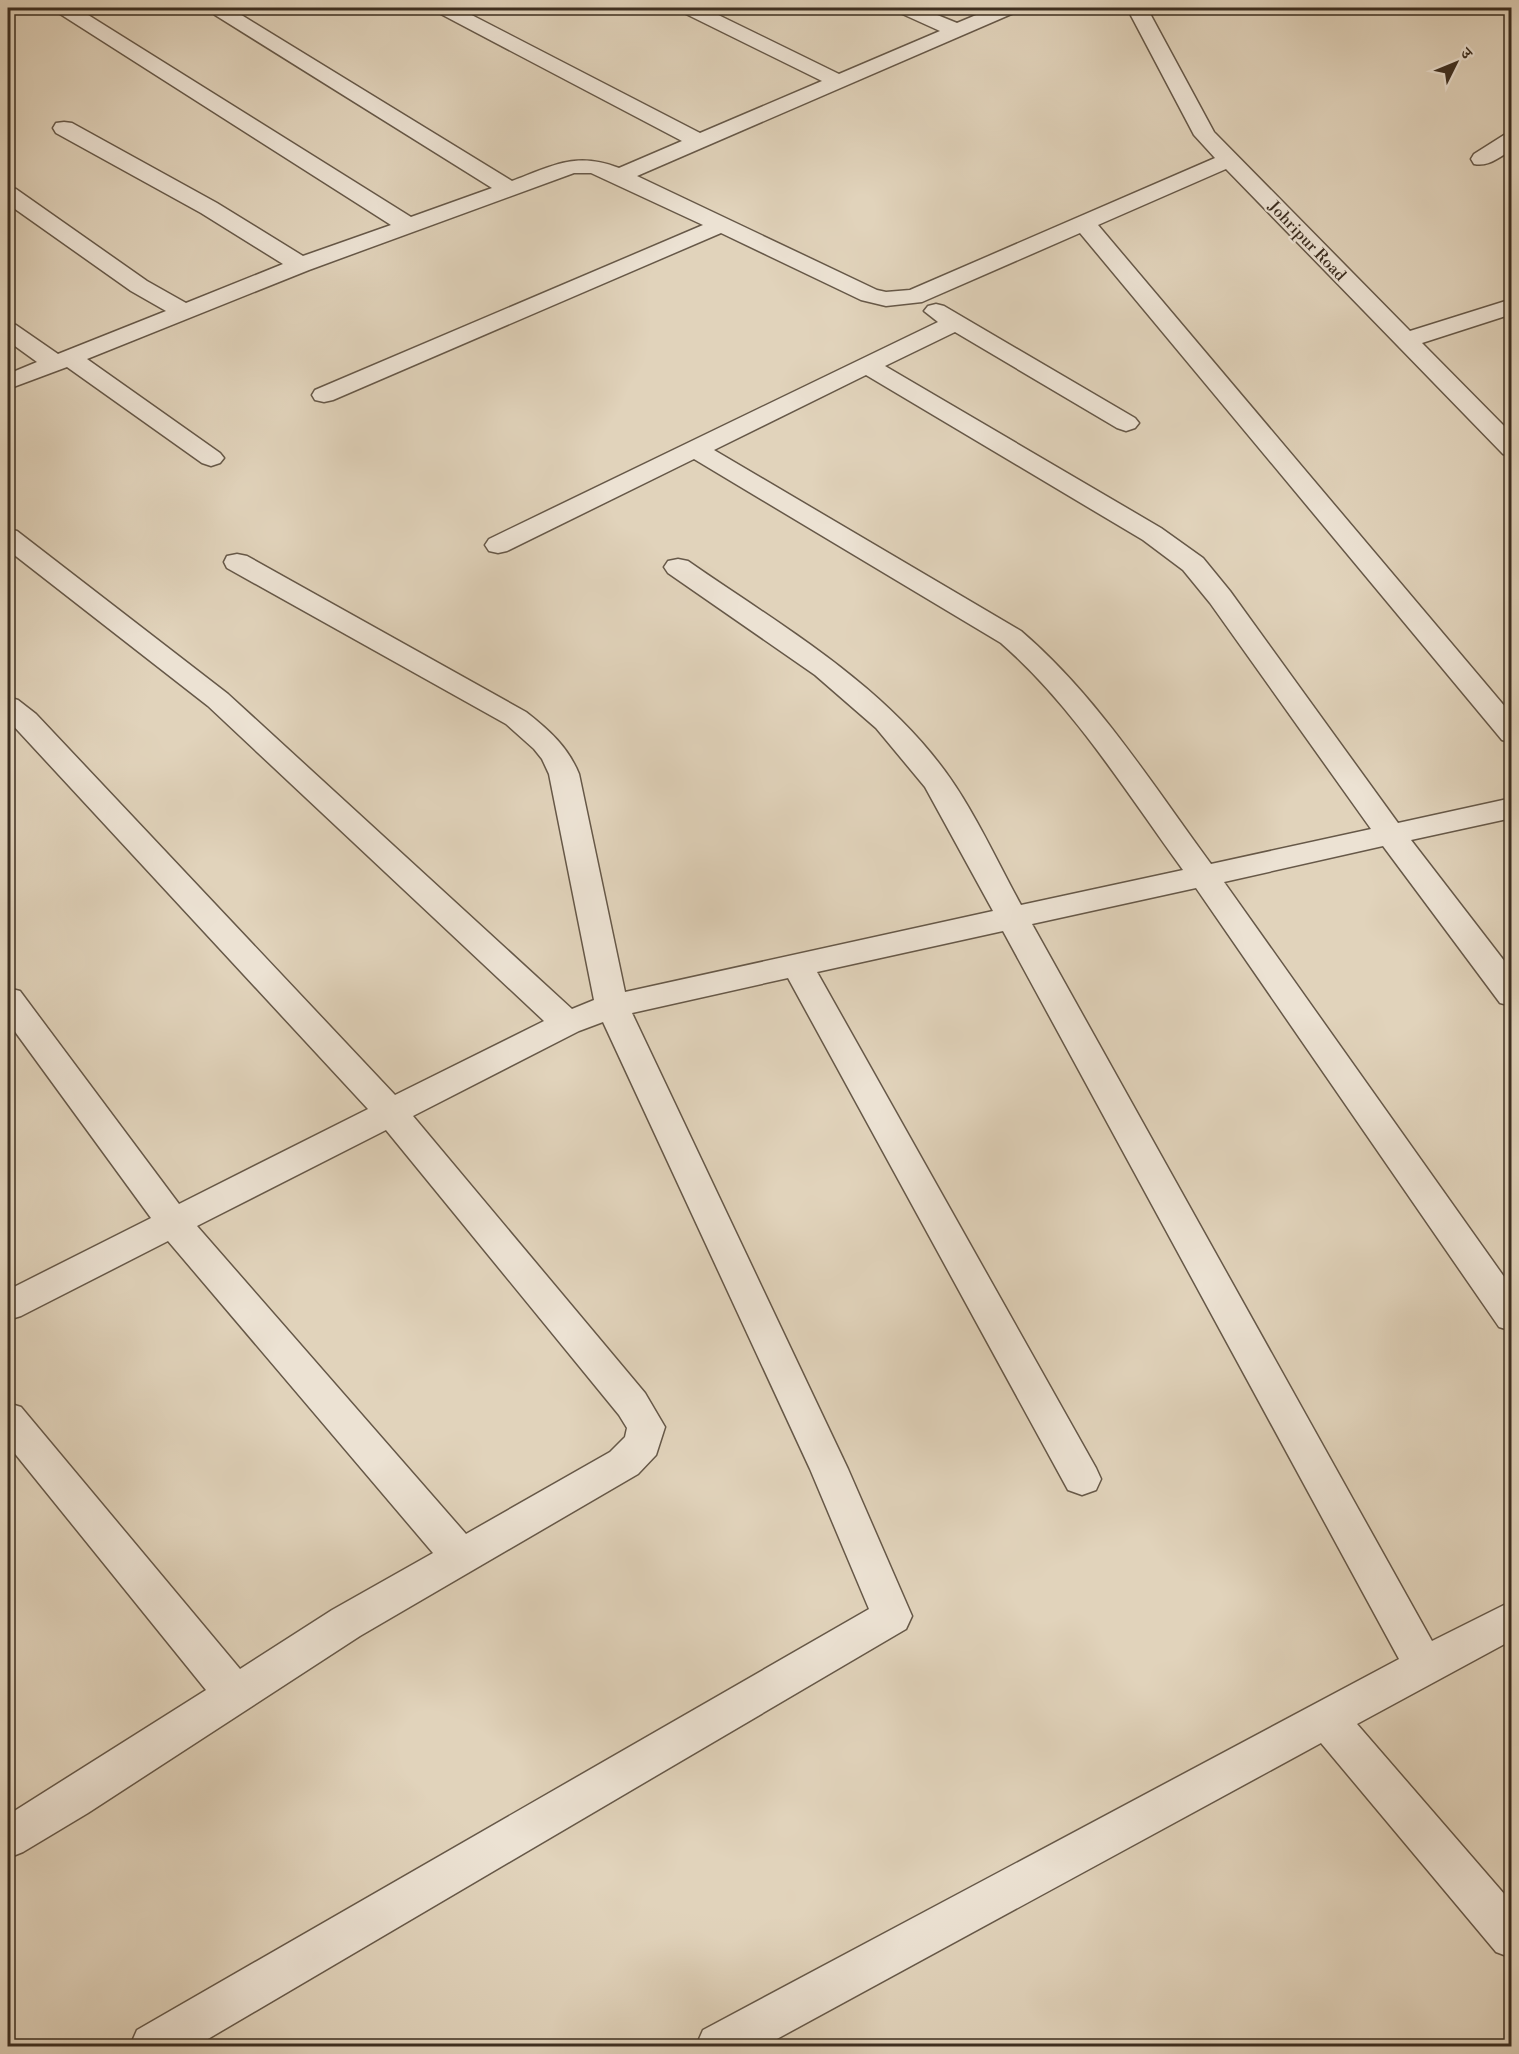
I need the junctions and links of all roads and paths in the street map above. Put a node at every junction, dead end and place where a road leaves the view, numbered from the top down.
1 (22, 8) edge
2 (32, 8) edge
3 (64, 8) edge
4 (444, 8) edge
5 (689, 8) edge
6 (905, 8) edge
7 (1009, 8) edge
8 (1137, 8) edge
9 (222, 11) dead end
10 (955, 30) junction
11 (838, 81) junction
12 (64, 128) dead end
13 (1512, 140) edge
14 (700, 142) junction
15 (1482, 159) dead end
16 (1229, 160) junction
17 (619, 176) junction
18 (509, 189) junction
19 (8, 194) edge
20 (722, 225) junction
21 (1085, 225) junction
22 (409, 226) junction
23 (301, 265) junction
24 (914, 297) junction
25 (1512, 306) edge
26 (184, 311) junction
27 (955, 323) junction
28 (8, 330) edge
29 (1405, 341) junction
30 (62, 360) junction
31 (866, 365) junction
32 (8, 382) edge
33 (324, 395) dead end
34 (1126, 423) dead end
35 (695, 449) junction
36 (1512, 449) edge
37 (211, 458) dead end
38 (8, 537) edge
39 (498, 545) dead end
40 (237, 562) dead end
41 (678, 567) dead end
42 (14, 718) edge
43 (1512, 734) edge
44 (1512, 808) edge
45 (1391, 835) junction
46 (1204, 876) junction
47 (1012, 919) junction
48 (797, 966) junction
49 (1512, 995) edge
50 (8, 999) edge
51 (612, 1006) junction
52 (567, 1023) junction
53 (391, 1112) junction
54 (174, 1223) junction
55 (8, 1305) edge
56 (1512, 1317) edge
57 (8, 1418) edge
58 (1082, 1479) dead end
59 (460, 1556) junction
60 (1512, 1619) edge
61 (1425, 1667) junction
62 (235, 1695) junction
63 (1328, 1720) junction
64 (8, 1838) edge
65 (1512, 1936) edge
66 (153, 2046) edge
67 (719, 2046) edge

1 - 2 street
3 - 22 street
4 - 14 street
5 - 11 street
6 - 10 street
7 - 10 street
8 - 16 street, Johripur Road
9 - 18 street
10 - 11 street
11 - 14 street
12 - 23 street
13 - 15 street
14 - 17 street
16 - 21 street
16 - 29 street, Johripur Road
17 - 18 street
17 - 20 street
18 - 22 street
19 - 26 street
20 - 24 street
20 - 33 street
21 - 24 street
21 - 43 street
22 - 23 street
23 - 26 street
24 - 27 street
25 - 29 street
26 - 30 street
27 - 31 street
27 - 34 street
28 - 30 street
29 - 36 street, Johripur Road
30 - 32 street
30 - 37 street
31 - 35 street
31 - 45 street
35 - 39 street
35 - 46 street
38 - 52 street
40 - 51 street
41 - 47 street
42 - 53 street
44 - 45 street
45 - 46 street
45 - 49 street
46 - 47 street
46 - 56 street
47 - 48 street
47 - 61 street
48 - 51 street
48 - 58 street
50 - 54 street
51 - 52 street
51 - 66 street
52 - 53 street
53 - 54 street
53 - 59 street
54 - 55 street
54 - 59 street
57 - 62 street
59 - 62 street
60 - 61 street
61 - 63 street
62 - 64 street
63 - 65 street
63 - 67 street

